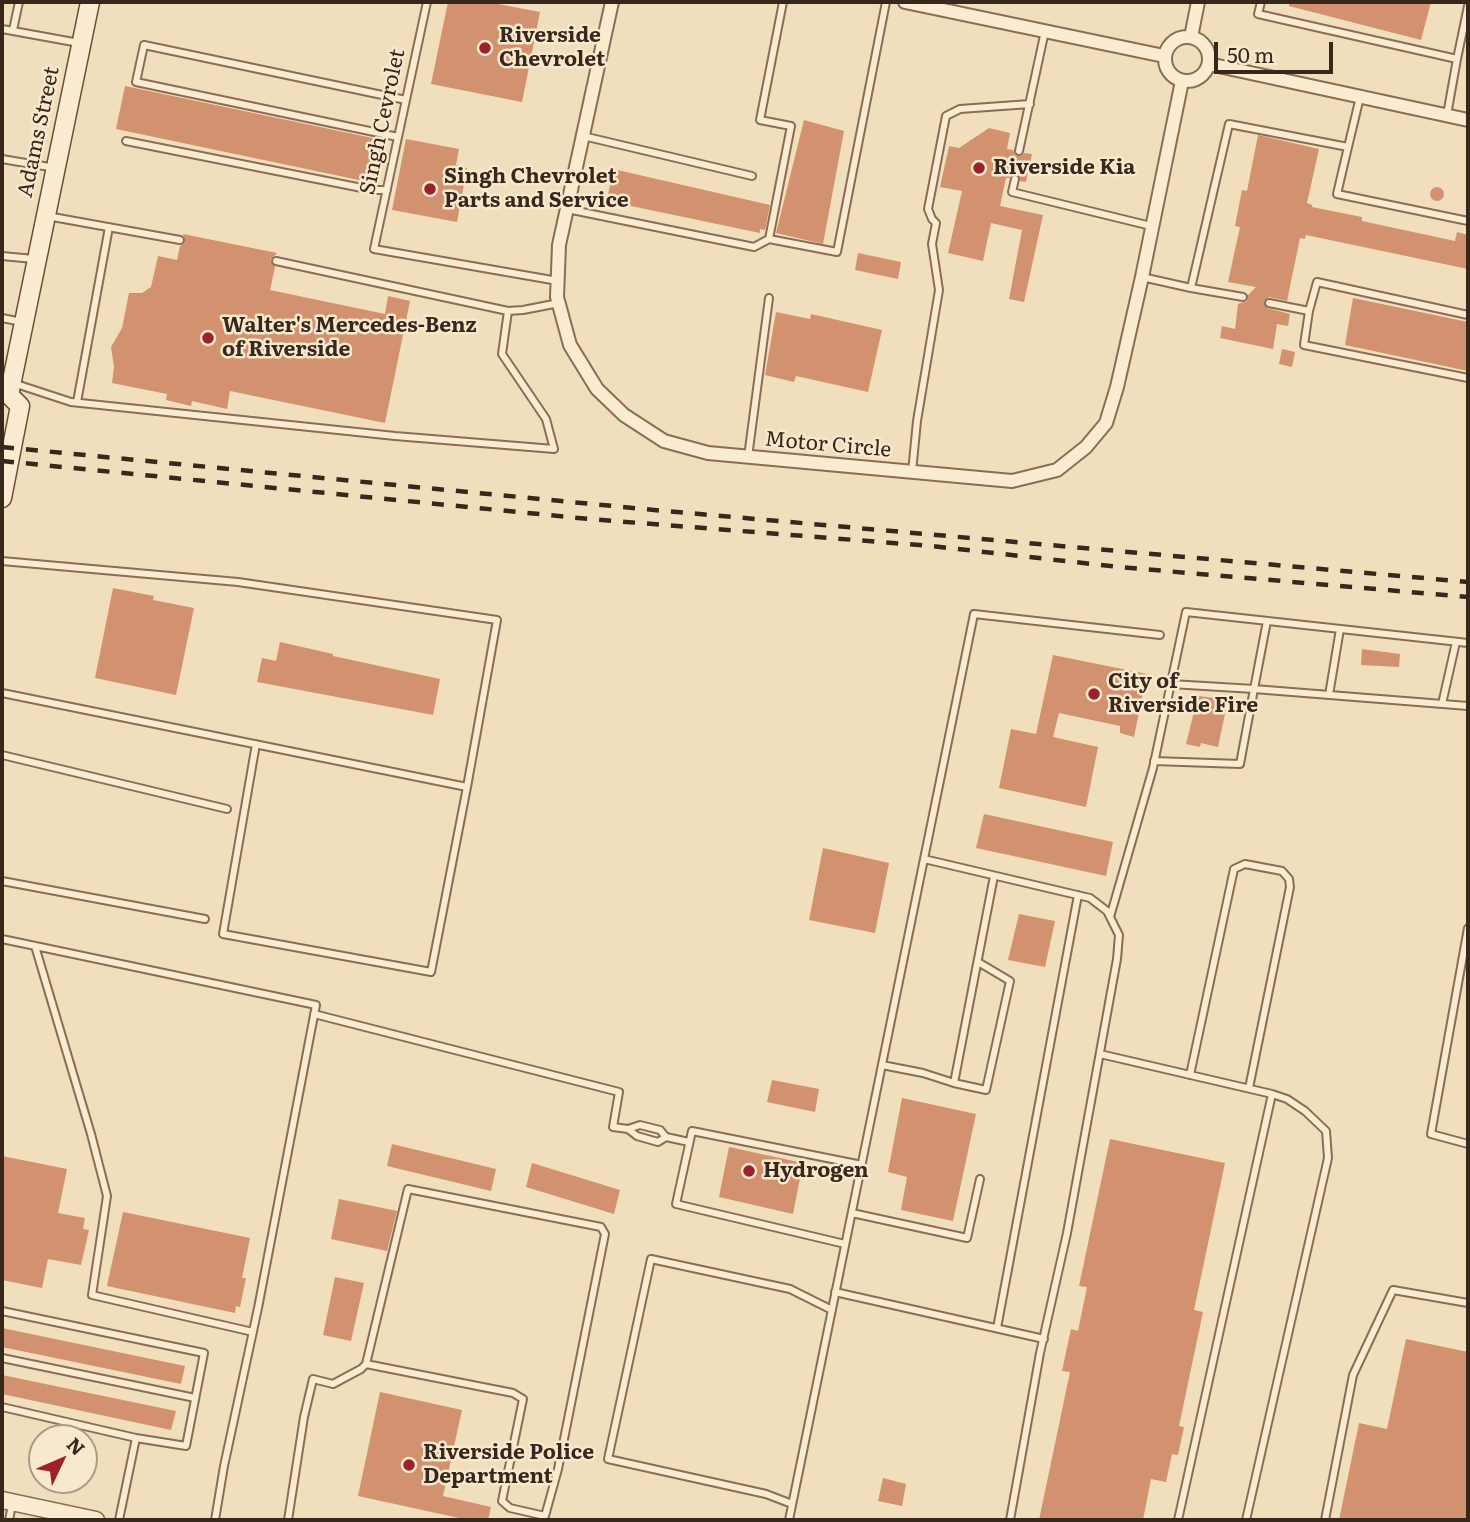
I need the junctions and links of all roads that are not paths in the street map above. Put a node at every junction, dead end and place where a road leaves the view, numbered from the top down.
1 (19, 2) edge
2 (90, 2) edge
3 (426, 2) edge
4 (612, 2) edge
5 (783, 2) edge
6 (886, 2) edge
7 (905, 2) edge
8 (1198, 2) edge
9 (1261, 2) edge
10 (1468, 6) edge
11 (2, 29) edge
12 (13, 30) junction
13 (1045, 31) junction
14 (1191, 37) junction
15 (81, 43) junction
16 (1164, 56) junction
17 (1457, 59) junction
18 (1209, 64) junction
19 (1182, 81) junction
20 (1360, 97) junction
21 (406, 100) junction
22 (1030, 104) junction
23 (1447, 116) junction
24 (1468, 120) edge
25 (583, 136) junction
26 (398, 137) junction
27 (126, 141) dead end
28 (1348, 147) junction
29 (1019, 151) dead end
30 (2, 159) edge
31 (55, 167) junction
32 (752, 176) dead end
33 (1014, 179) dead end
34 (387, 190) junction
35 (567, 209) junction
36 (45, 216) junction
37 (1468, 221) edge
38 (1152, 226) junction
39 (109, 228) junction
40 (769, 239) junction
41 (180, 240) dead end
42 (2, 256) edge
43 (36, 259) junction
44 (276, 261) dead end
45 (1142, 277) junction
46 (558, 281) junction
47 (1191, 288) junction
48 (1242, 297) dead end
49 (769, 298) dead end
50 (559, 303) junction
51 (1269, 303) dead end
52 (508, 311) junction
53 (1310, 311) junction
54 (1468, 315) edge
55 (2, 318) edge
56 (23, 322) junction
57 (1468, 378) edge
58 (7, 392) edge
59 (77, 402) junction
60 (748, 457) junction
61 (912, 472) junction
62 (2, 498) edge
63 (2, 561) edge
64 (1268, 621) junction
65 (1340, 629) junction
66 (1160, 635) dead end
67 (1456, 642) junction
68 (1468, 643) edge
69 (1171, 684) junction
70 (1254, 689) junction
71 (2, 692) edge
72 (1329, 695) junction
73 (1442, 704) junction
74 (1468, 706) edge
75 (256, 744) junction
76 (2, 755) edge
77 (1154, 761) junction
78 (467, 787) junction
79 (227, 809) dead end
80 (924, 859) junction
81 (994, 876) junction
82 (2, 881) edge
83 (1078, 895) junction
84 (1110, 917) junction
85 (205, 919) dead end
86 (1468, 928) edge
87 (2, 939) edge
88 (35, 946) junction
89 (978, 962) junction
90 (314, 1014) junction
91 (1100, 1054) junction
92 (882, 1065) junction
93 (1190, 1075) junction
94 (954, 1083) junction
95 (1249, 1088) junction
96 (1272, 1094) junction
97 (628, 1129) junction
98 (666, 1137) junction
99 (689, 1142) junction
100 (1468, 1144) edge
101 (862, 1165) junction
102 (980, 1179) dead end
103 (852, 1213) junction
104 (845, 1244) junction
105 (835, 1292) junction
106 (1468, 1303) edge
107 (832, 1310) junction
108 (2, 1311) edge
109 (997, 1328) junction
110 (253, 1332) junction
111 (1044, 1339) junction
112 (2, 1358) edge
113 (366, 1364) junction
114 (195, 1398) junction
115 (2, 1407) edge
116 (136, 1438) junction
117 (7, 1502) edge
118 (792, 1504) junction
119 (9, 1520) edge
120 (96, 1520) edge
121 (119, 1520) edge
122 (215, 1520) edge
123 (288, 1520) edge
124 (789, 1520) edge
125 (1010, 1520) edge
126 (1178, 1520) edge
127 (1246, 1520) edge
128 (1325, 1520) edge

1 - 12 lane
2 - 15 main road, Adams Street
3 - 21 lane, Singh Cevrolet
4 - 25 street, Motor Circle
5 - 40 lane
6 - 40 lane
7 - 13 street
8 - 14 street
9 - 17 lane
10 - 17 lane
11 - 12 lane
12 - 15 lane
13 - 16 street
13 - 22 lane
14 - 16 street
14 - 18 street
15 - 31 main road, Adams Street
16 - 19 street
17 - 23 lane
18 - 19 street
18 - 20 street
19 - 38 street, Motor Circle
20 - 23 street
20 - 28 lane
21 - 26 lane, Singh Cevrolet
21 - 26 lane
22 - 29 lane
22 - 61 lane
23 - 24 street
25 - 32 lane
25 - 35 street, Motor Circle
26 - 34 lane, Singh Cevrolet
27 - 34 lane
28 - 37 lane
28 - 47 lane
30 - 31 lane
31 - 36 main road, Adams Street
33 - 38 lane
34 - 46 lane, Singh Cevrolet
35 - 40 lane
35 - 46 street, Motor Circle
36 - 39 lane
36 - 43 main road, Adams Street
38 - 45 street, Motor Circle
39 - 41 lane
39 - 59 lane
42 - 43 lane
43 - 56 main road, Adams Street
44 - 52 lane
45 - 47 lane
45 - 61 street, Motor Circle
46 - 50 street, Motor Circle
47 - 48 lane
49 - 60 lane
50 - 52 lane
50 - 60 street, Motor Circle
51 - 53 lane
52 - 59 lane
53 - 54 lane
53 - 57 lane
55 - 56 lane
56 - 58 main road, Adams Street
58 - 59 lane
58 - 62 main road, Adams Street
60 - 61 street, Motor Circle
63 - 78 lane
64 - 65 lane
64 - 69 lane
64 - 70 lane
65 - 67 lane
65 - 72 lane
66 - 80 lane
67 - 68 lane
67 - 73 lane
69 - 70 lane
69 - 77 lane
70 - 72 lane
70 - 77 lane
71 - 75 lane
72 - 73 lane
73 - 74 lane
75 - 78 lane
75 - 78 lane
76 - 79 lane
77 - 84 lane
80 - 81 lane
80 - 92 lane
81 - 83 lane
81 - 89 lane
82 - 85 lane
83 - 84 lane
83 - 109 lane
84 - 91 lane
86 - 100 lane
87 - 88 lane
88 - 90 lane
88 - 110 lane
89 - 94 lane
89 - 94 lane
90 - 97 lane
90 - 110 lane
91 - 93 lane
91 - 111 lane
92 - 94 lane
92 - 101 lane
93 - 95 lane
93 - 95 lane
95 - 96 lane
96 - 126 lane
96 - 127 lane
97 - 98 lane
97 - 98 lane
98 - 99 lane
99 - 101 lane
99 - 104 lane
101 - 103 lane
102 - 103 lane
103 - 104 lane
104 - 105 lane
105 - 107 lane
105 - 109 lane
106 - 128 lane
107 - 118 lane
107 - 118 lane
108 - 114 lane
109 - 111 lane
110 - 122 lane
111 - 125 lane
112 - 114 lane
113 - 113 lane
113 - 123 lane
114 - 116 lane
115 - 116 lane
116 - 121 lane
117 - 119 lane
117 - 120 street
118 - 124 lane

